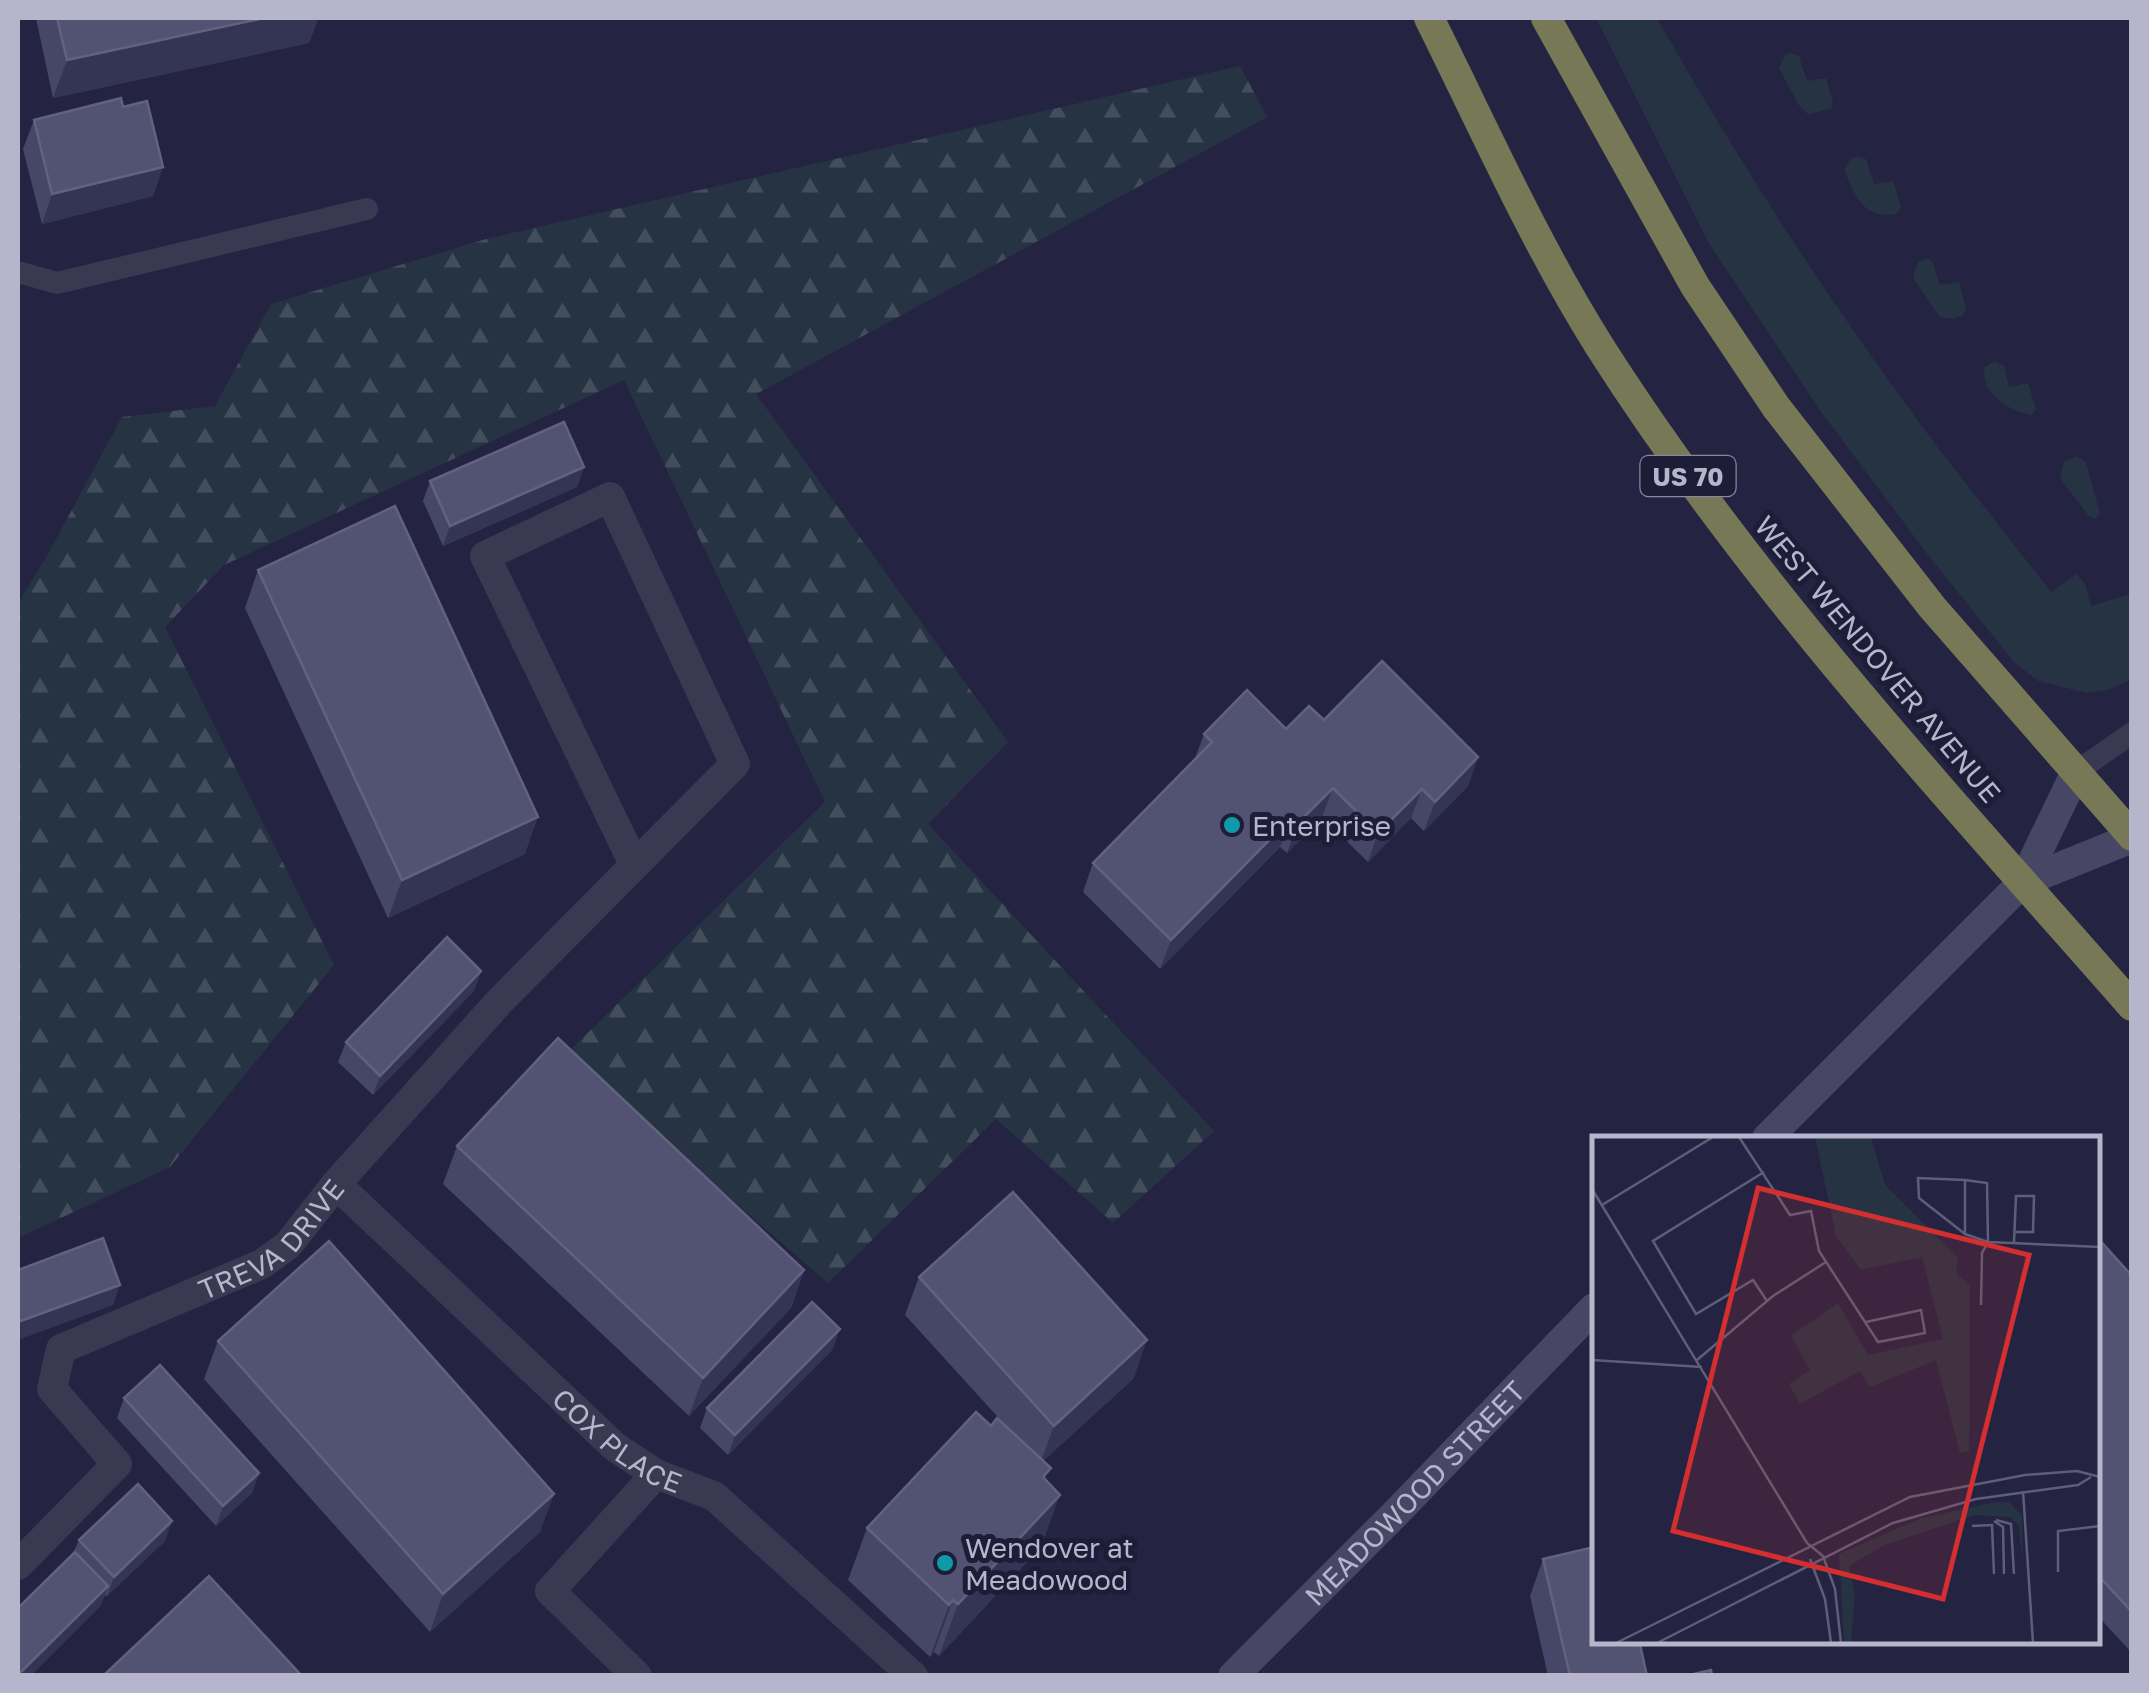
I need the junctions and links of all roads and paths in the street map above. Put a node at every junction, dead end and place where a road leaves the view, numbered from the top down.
1 (1429, 18) edge
2 (1546, 18) edge
3 (366, 209) dead end
4 (18, 272) edge
5 (2132, 733) edge
6 (2076, 772) junction
7 (2132, 837) edge
8 (634, 864) junction
9 (2023, 882) junction
10 (2132, 1006) edge
11 (1769, 1136) edge
12 (336, 1184) junction
13 (1592, 1310) edge
14 (656, 1474) junction
15 (18, 1565) edge
16 (637, 1676) edge
17 (913, 1676) edge
18 (1232, 1676) edge

1 - 9 highway, WEST WENDOVER AVENUE / US 70
2 - 6 highway
3 - 4 lane
5 - 6 lane
6 - 7 highway
6 - 9 street
7 - 9 street
8 - 8 street, TREVA DRIVE
8 - 12 street, TREVA DRIVE
9 - 10 highway, WEST WENDOVER AVENUE / US 70
9 - 11 street
12 - 14 street, COX PLACE
12 - 15 street, TREVA DRIVE
13 - 18 street, MEADOWOOD STREET
14 - 16 street
14 - 17 street, COX PLACE

